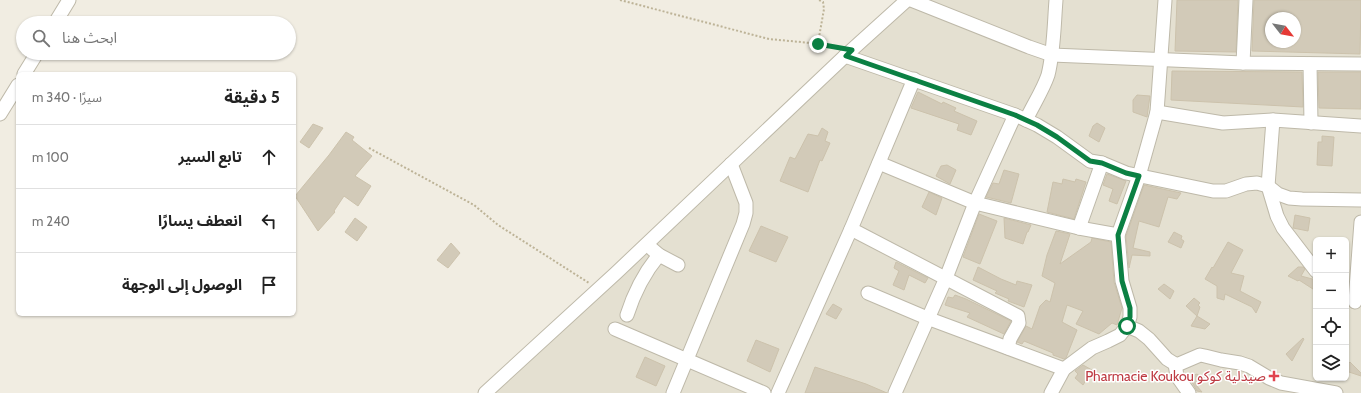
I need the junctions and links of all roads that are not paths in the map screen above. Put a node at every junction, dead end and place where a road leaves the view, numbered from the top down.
1 (69, 0) edge
2 (908, 0) edge
3 (911, 0) edge
4 (1056, 0) edge
5 (1165, 0) edge
6 (1246, 0) edge
7 (59, 16) edge
8 (849, 53) junction
9 (1052, 55) junction
10 (1160, 59) junction
11 (33, 60) edge
12 (1244, 63) junction
13 (1310, 64) junction
14 (1361, 64) edge
15 (25, 72) edge
16 (914, 79) junction
17 (16, 88) edge
18 (1157, 112) junction
19 (0, 114) edge
20 (1020, 117) junction
21 (1273, 120) junction
22 (1311, 123) junction
23 (1361, 126) edge
24 (878, 163) junction
25 (1102, 163) junction
26 (730, 164) junction
27 (1139, 176) junction
28 (1268, 186) junction
29 (1361, 200) edge
30 (975, 203) junction
31 (1361, 222) edge
32 (1079, 228) junction
33 (851, 229) junction
34 (1118, 235) junction
35 (648, 243) junction
36 (659, 255) junction
37 (678, 265) dead end
38 (1313, 267) edge
39 (946, 278) junction
40 (868, 293) dead end
41 (1354, 302) edge
42 (627, 315) dead end
43 (927, 318) junction
44 (1127, 326) junction
45 (615, 329) dead end
46 (1008, 348) junction
47 (688, 360) junction
48 (1174, 364) junction
49 (1064, 369) junction
50 (1296, 390) edge
51 (486, 393) edge
52 (673, 393) edge
53 (764, 393) edge
54 (778, 393) edge
55 (895, 393) edge
56 (1051, 393) edge
57 (1189, 393) edge
58 (1336, 393) edge

1 - 7 street
2 - 8 street
3 - 9 street
4 - 9 street
5 - 10 street
6 - 12 street
8 - 16 street
8 - 26 street
9 - 10 street
9 - 20 street
10 - 12 street
10 - 18 street
11 - 15 street
12 - 13 street
13 - 14 street
13 - 22 street
16 - 20 street
16 - 24 street
17 - 19 street
18 - 21 street
18 - 27 street
20 - 25 street
20 - 30 street
21 - 22 street
21 - 28 street
22 - 23 street
24 - 30 street
24 - 33 street
25 - 27 street
25 - 32 street
26 - 35 street
26 - 47 street
27 - 28 street
27 - 34 street
28 - 29 street
28 - 38 street
30 - 32 street
30 - 39 street
31 - 41 street
32 - 34 street
33 - 39 street
33 - 54 street
34 - 44 street
35 - 36 street
35 - 51 street
36 - 37 street
36 - 42 street
39 - 43 street
39 - 46 street
40 - 43 street
43 - 46 street
43 - 55 street
44 - 48 street
44 - 49 street
45 - 47 street
46 - 49 street
47 - 52 street
47 - 53 street
48 - 50 street
48 - 57 street
49 - 56 street
50 - 58 street

